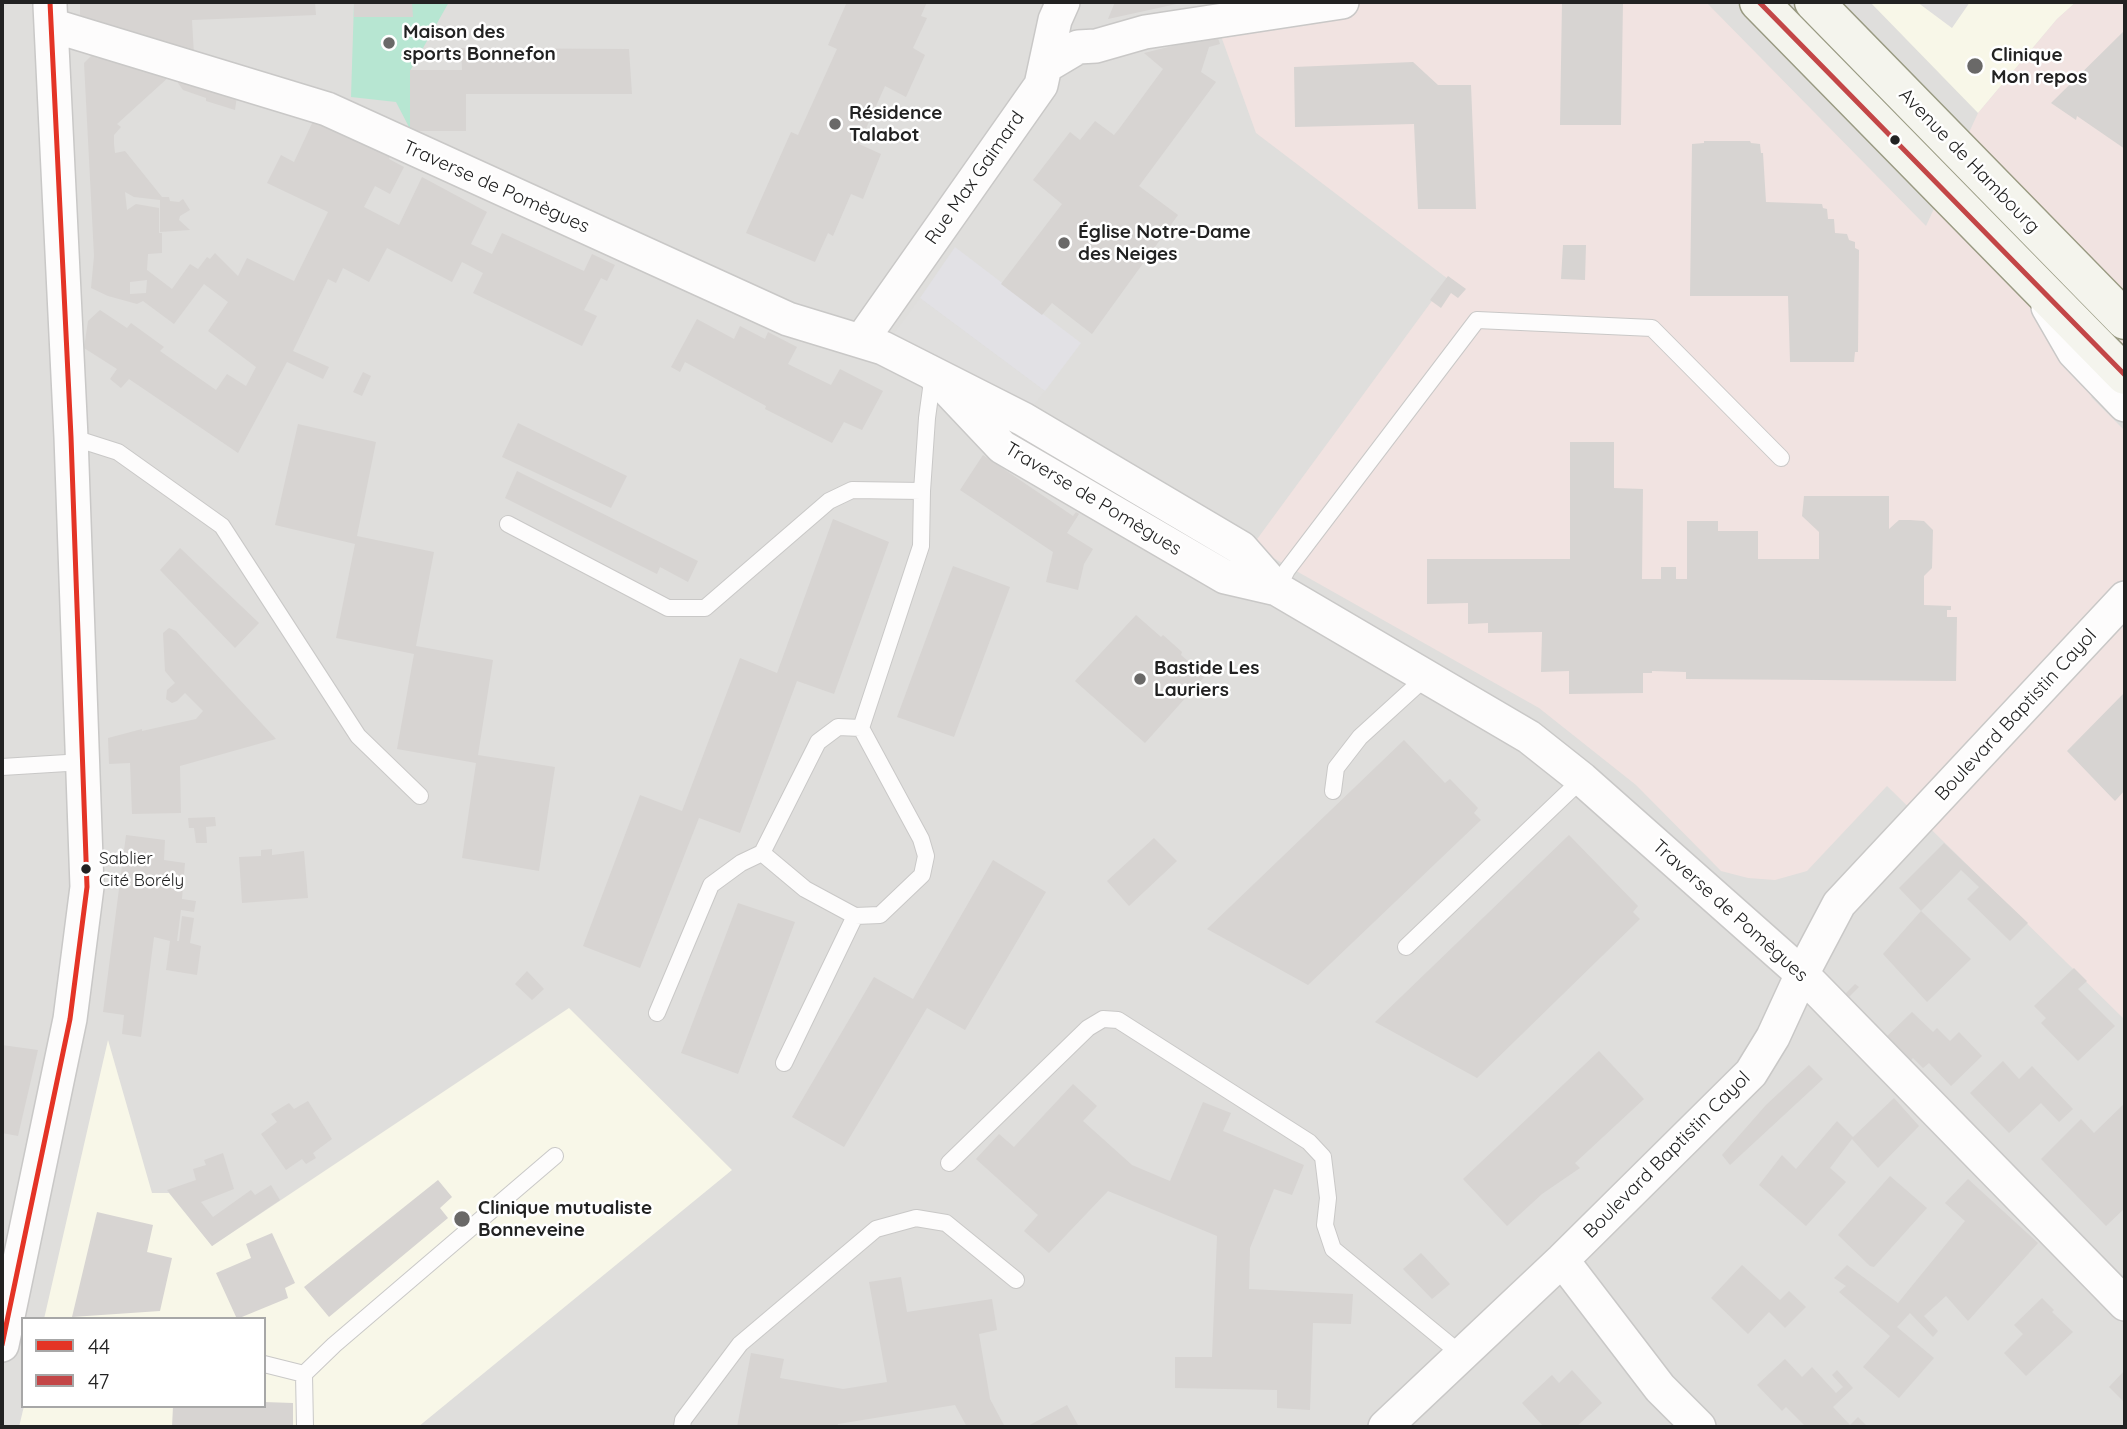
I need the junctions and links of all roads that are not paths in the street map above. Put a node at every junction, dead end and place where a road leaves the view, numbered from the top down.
1 (1063, 2) edge
2 (1342, 2) edge
3 (1759, 2) edge
4 (1814, 2) edge
5 (51, 13) edge
6 (1046, 66) junction
7 (2031, 278) junction
8 (2125, 320) edge
9 (861, 341) junction
10 (933, 374) junction
11 (2125, 375) edge
12 (2125, 405) edge
13 (71, 437) junction
14 (1781, 458) dead end
15 (922, 491) junction
16 (508, 524) dead end
17 (1277, 589) junction
18 (2125, 598) edge
19 (1427, 676) junction
20 (861, 727) junction
21 (83, 762) junction
22 (2, 767) edge
23 (1582, 779) junction
24 (1333, 791) dead end
25 (420, 796) dead end
26 (761, 853) junction
27 (855, 916) junction
28 (1406, 947) dead end
29 (1802, 974) junction
30 (657, 1013) dead end
31 (784, 1063) dead end
32 (555, 1156) dead end
33 (949, 1163) dead end
34 (1562, 1260) junction
35 (1016, 1280) dead end
36 (2125, 1304) edge
37 (10, 1337) edge
38 (1462, 1355) junction
39 (266, 1364) edge
40 (304, 1374) junction
41 (305, 1427) edge
42 (682, 1427) edge
43 (1385, 1427) edge
44 (1699, 1427) edge

1 - 6 street, Rue Max Gaimard
2 - 6 street
3 - 7 street, Avenue de Hambourg
4 - 8 street, Avenue de Hambourg
5 - 9 street, Traverse de Pomègues
5 - 13 street
6 - 9 street, Rue Max Gaimard
7 - 11 street, Avenue de Hambourg
7 - 12 street
9 - 10 street, Traverse de Pomègues
10 - 15 lane
10 - 17 street, Traverse de Pomègues
13 - 21 street
13 - 25 lane
14 - 17 lane
15 - 16 lane
15 - 20 lane
17 - 19 street, Traverse de Pomègues
18 - 29 street, Boulevard Baptistin Cayol
19 - 23 street, Traverse de Pomègues
19 - 24 lane
20 - 26 lane
20 - 27 lane
21 - 22 lane
21 - 37 street
23 - 28 lane
23 - 29 street, Traverse de Pomègues
26 - 27 lane
26 - 30 lane
27 - 31 lane
29 - 34 street, Boulevard Baptistin Cayol
29 - 36 street, Traverse de Pomègues
32 - 40 lane
33 - 38 lane
34 - 38 street, Boulevard Baptistin Cayol
34 - 44 street
35 - 42 lane
38 - 43 street, Boulevard Baptistin Cayol
39 - 40 lane
40 - 41 lane

